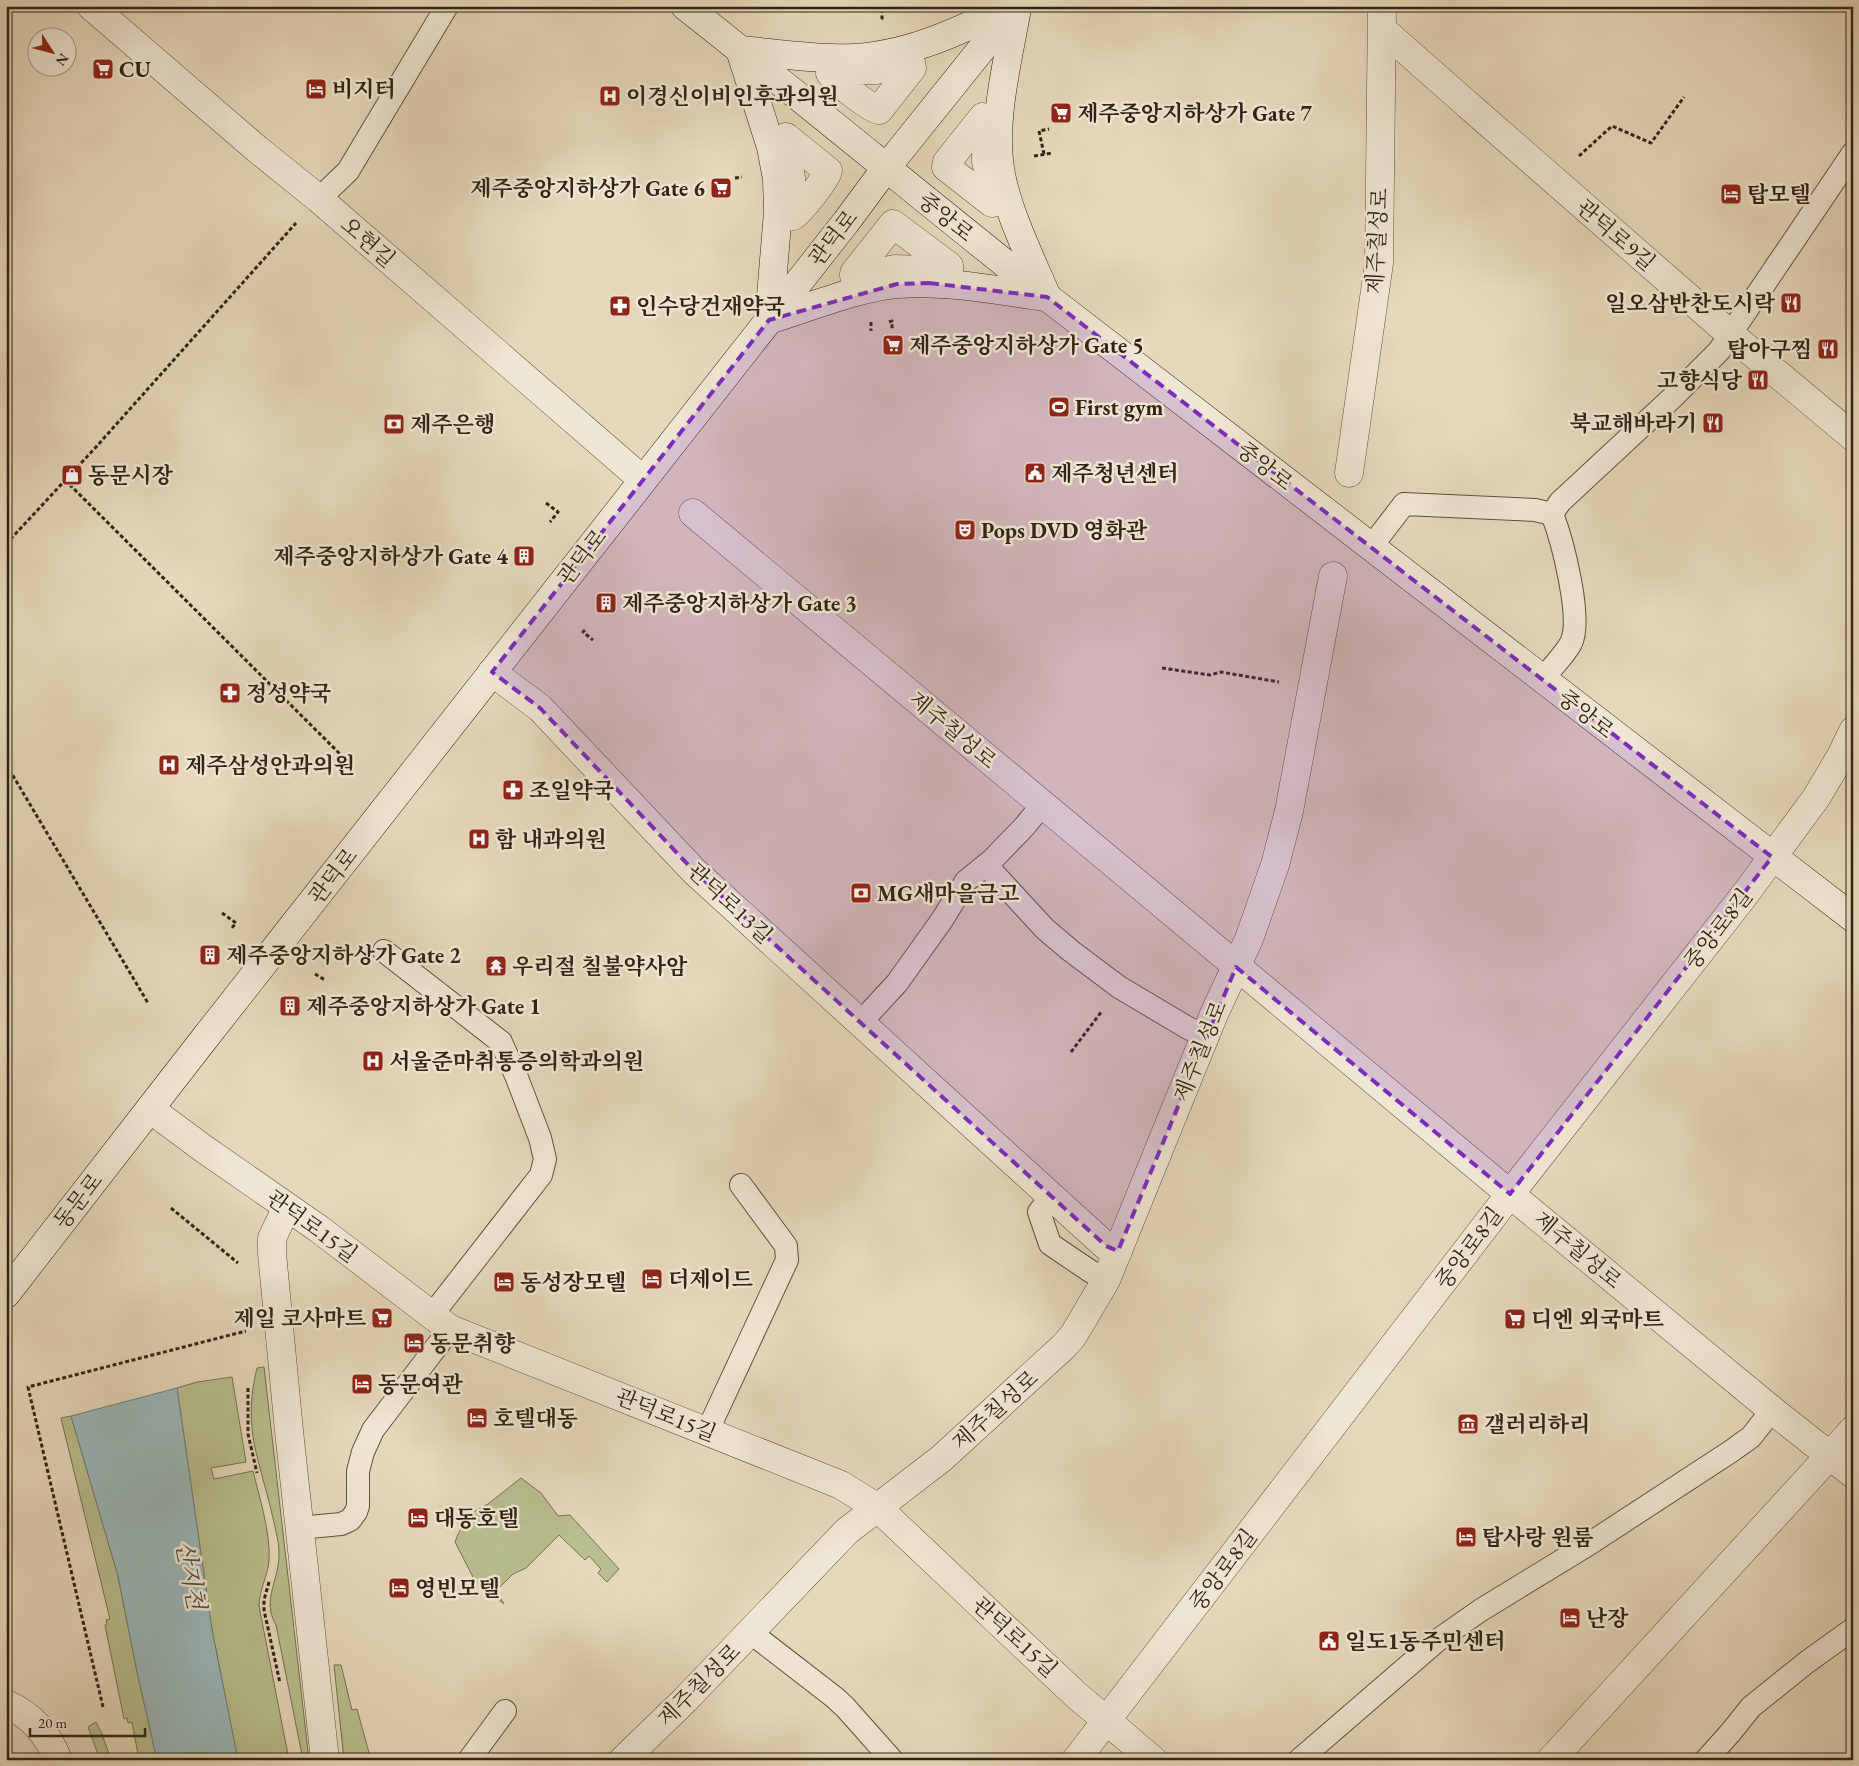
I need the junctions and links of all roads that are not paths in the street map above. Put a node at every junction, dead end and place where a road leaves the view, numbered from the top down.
1 (90, 6) edge
2 (447, 6) edge
3 (685, 6) edge
4 (1016, 6) edge
5 (1383, 18) edge
6 (740, 50) junction
7 (1853, 153) edge
8 (886, 168) junction
9 (319, 199) junction
10 (1047, 298) junction
11 (769, 320) junction
12 (1730, 334) junction
13 (1853, 437) edge
14 (1349, 473) dead end
15 (643, 480) junction
16 (693, 513) dead end
17 (1552, 514) junction
18 (1371, 548) junction
19 (1333, 576) dead end
20 (492, 672) junction
21 (1542, 680) junction
22 (1853, 731) edge
23 (1042, 805) junction
24 (1772, 857) junction
25 (986, 865) junction
26 (1853, 918) edge
27 (384, 951) dead end
28 (1236, 966) junction
29 (861, 1022) junction
30 (1205, 1036) junction
31 (150, 1109) junction
32 (741, 1186) dead end
33 (1510, 1194) junction
34 (1051, 1196) junction
35 (287, 1207) junction
36 (1118, 1251) junction
37 (1106, 1280) junction
38 (6, 1294) edge
39 (441, 1322) junction
40 (1772, 1410) junction
41 (1853, 1430) edge
42 (707, 1432) junction
43 (1830, 1455) junction
44 (1853, 1474) edge
45 (878, 1508) junction
46 (299, 1528) junction
47 (1853, 1629) edge
48 (750, 1632) junction
49 (6, 1704) edge
50 (505, 1711) dead end
51 (1108, 1720) junction
52 (58, 1760) edge
53 (325, 1760) edge
54 (469, 1760) edge
55 (623, 1760) edge
56 (892, 1760) edge
57 (1076, 1760) edge
58 (1153, 1760) edge
59 (1299, 1760) edge
60 (1551, 1760) edge
61 (1706, 1760) edge

1 - 9 street, 오현길
2 - 9 lane
3 - 6 street, 중앙로
4 - 6 street
4 - 8 street, 관덕로
4 - 10 street
5 - 12 street, 관덕로9길
5 - 14 street, 제주칠성로
6 - 8 street, 중앙로
6 - 11 street
7 - 12 lane
8 - 10 street, 중앙로
8 - 11 street, 관덕로
9 - 15 street, 오현길
10 - 11 street
10 - 18 street, 중앙로
11 - 15 street, 관덕로
12 - 13 street, 관덕로9길
12 - 17 lane
15 - 20 street, 관덕로
16 - 23 street, 제주칠성로
17 - 18 lane
17 - 21 lane
18 - 21 street, 중앙로
19 - 28 street, 제주칠성로
20 - 29 street, 관덕로13길
20 - 31 street, 관덕로
21 - 24 street, 중앙로
22 - 24 street, 중앙로8길
23 - 25 lane
23 - 28 street, 제주칠성로
24 - 26 street, 중앙로
24 - 33 street, 중앙로8길
25 - 29 lane
25 - 30 lane
27 - 39 lane
28 - 30 street, 제주칠성로
28 - 33 street, 제주칠성로
29 - 34 street, 관덕로13길
30 - 36 street, 제주칠성로
31 - 35 street, 관덕로15길
31 - 38 street, 동문로
32 - 42 lane
33 - 40 street, 제주칠성로
33 - 51 street, 중앙로8길
34 - 36 street, 관덕로13길
34 - 37 lane
35 - 39 street, 관덕로15길
35 - 46 street
36 - 37 street, 제주칠성로
37 - 45 street, 제주칠성로
39 - 42 street, 관덕로15길
39 - 46 lane
40 - 43 street, 제주칠성로
40 - 59 lane
41 - 43 street
42 - 45 street, 관덕로15길
43 - 44 street, 제주칠성로
43 - 60 street
45 - 48 street, 제주칠성로
45 - 51 street, 관덕로15길
46 - 53 street
47 - 61 lane
48 - 55 street, 제주칠성로
48 - 56 lane
49 - 52 street
50 - 54 lane
51 - 57 street, 중앙로8길
51 - 58 street, 관덕로15길

